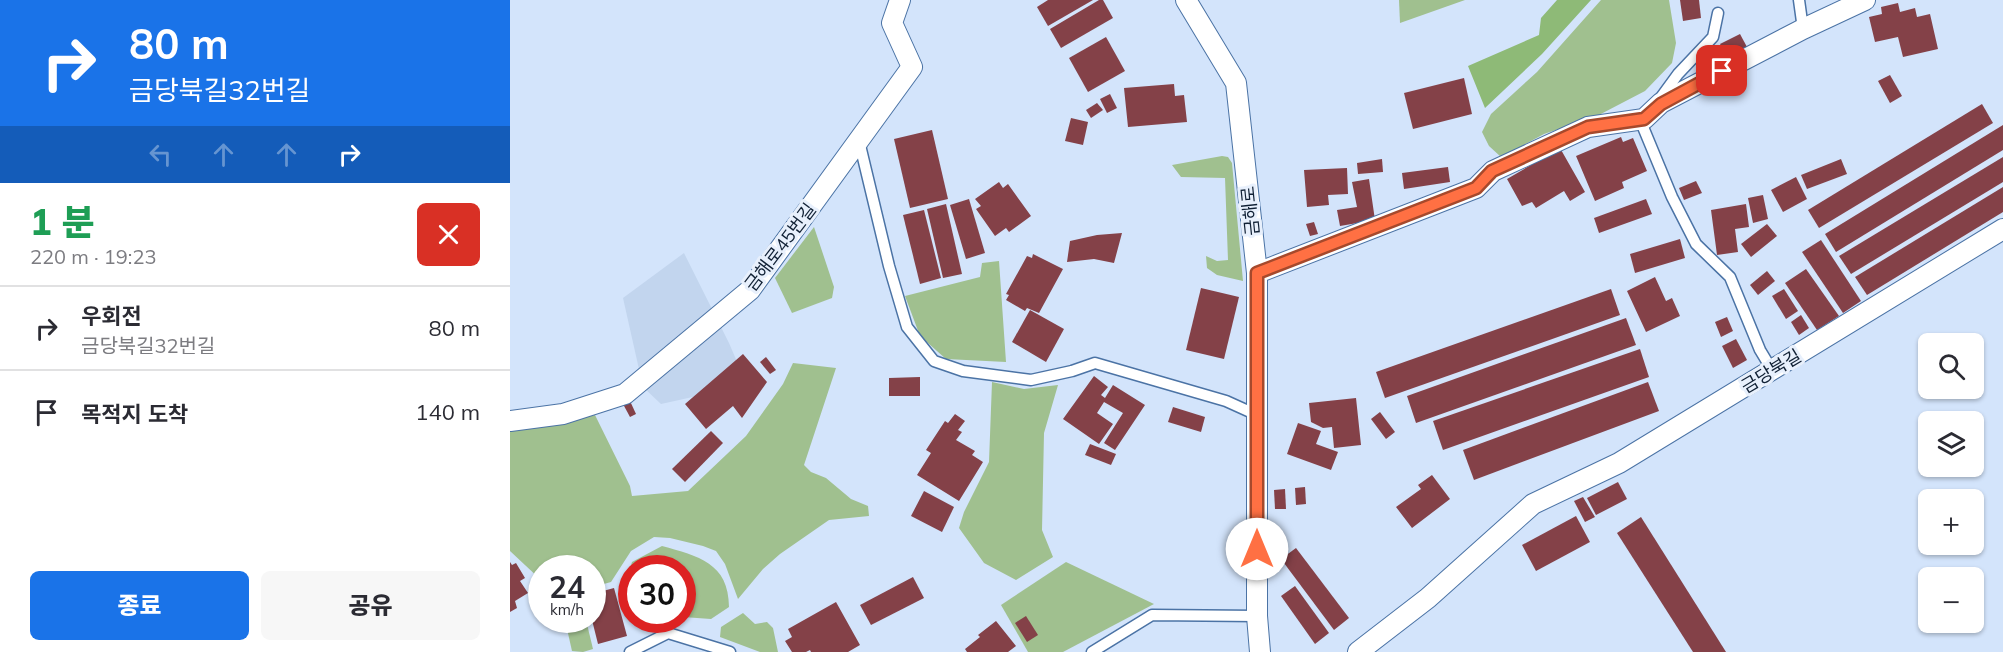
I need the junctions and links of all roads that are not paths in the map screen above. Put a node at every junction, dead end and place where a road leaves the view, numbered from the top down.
1 (900, 0) edge
2 (1186, 0) edge
3 (1799, 0) edge
4 (1865, 0) edge
5 (1718, 14) dead end
6 (1803, 29) junction
7 (1644, 119) junction
8 (858, 141) junction
9 (2003, 229) edge
10 (1257, 273) junction
11 (1772, 370) junction
12 (1257, 415) junction
13 (510, 421) edge
14 (1257, 616) junction
15 (630, 652) edge
16 (730, 652) edge
17 (1092, 652) edge
18 (1260, 652) edge
19 (1359, 652) edge

1 - 8 street, 금해로45번길
2 - 10 street, 금해로
3 - 6 lane
4 - 6 street
5 - 7 lane
6 - 7 street
7 - 10 street
7 - 11 lane
8 - 12 lane
8 - 13 street, 금해로45번길
9 - 11 street, 금당북길
10 - 12 street, 금해로
11 - 19 street, 금당북길
12 - 14 street, 금해로
14 - 17 lane
14 - 18 street, 금해로
15 - 16 lane

